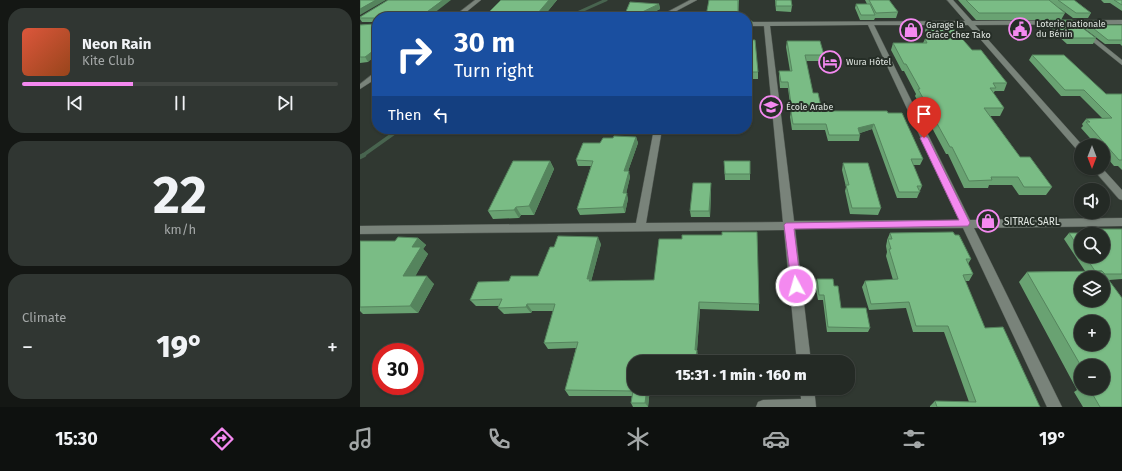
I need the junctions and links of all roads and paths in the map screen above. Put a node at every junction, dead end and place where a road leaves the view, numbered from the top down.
1 (478, 0) edge
2 (694, 0) edge
3 (950, 0) edge
4 (462, 12) edge
5 (671, 12) edge
6 (1060, 13) edge
7 (1071, 22) junction
8 (1122, 22) edge
9 (870, 23) junction
10 (971, 23) junction
11 (752, 24) edge
12 (767, 24) junction
13 (1122, 63) edge
14 (372, 79) edge
15 (360, 87) edge
16 (657, 134) edge
17 (1074, 141) edge
18 (1103, 175) edge
19 (1122, 196) edge
20 (1122, 222) edge
21 (965, 223) junction
22 (789, 225) junction
23 (640, 227) junction
24 (360, 230) edge
25 (803, 355) edge
26 (808, 395) edge
27 (763, 407) edge
28 (809, 407) edge
29 (1056, 407) edge

1 - 4 street
2 - 5 street
3 - 10 street
6 - 7 street
7 - 8 street
7 - 10 street
7 - 13 street
9 - 10 street
9 - 12 street
9 - 21 street
10 - 17 street
11 - 12 street
12 - 22 street
14 - 15 street
16 - 23 street
18 - 19 street
20 - 21 street
21 - 22 street
21 - 29 street
22 - 23 street
22 - 25 street
23 - 24 street
26 - 28 street
27 - 28 street

